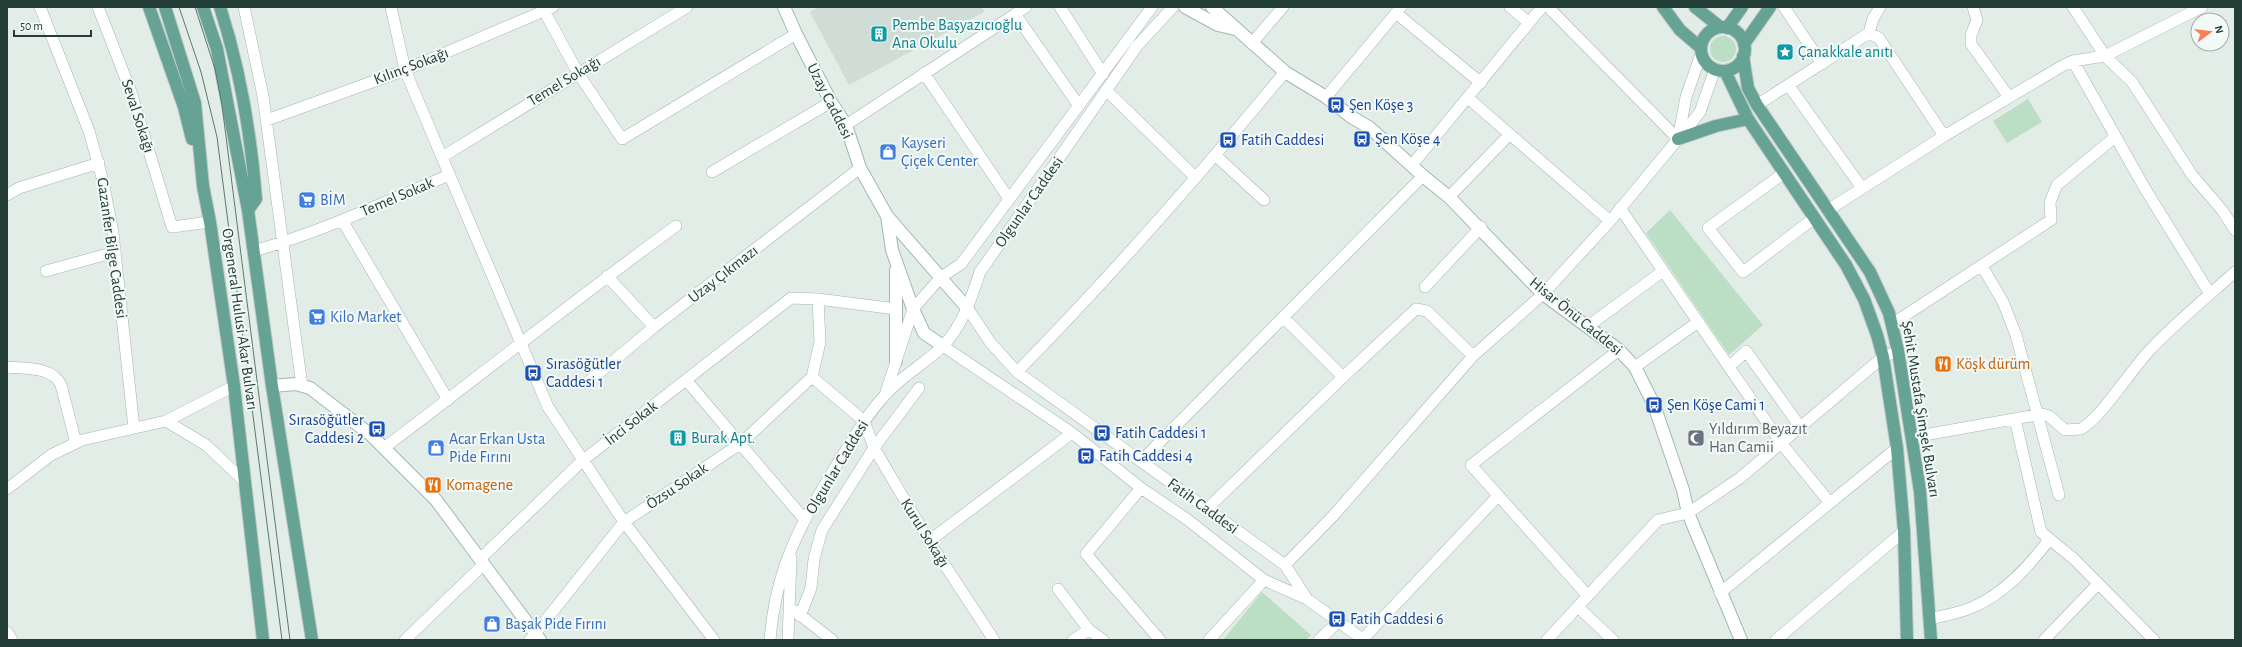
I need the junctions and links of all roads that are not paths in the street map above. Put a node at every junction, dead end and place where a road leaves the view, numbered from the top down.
1 (40, 7) edge
2 (98, 7) edge
3 (149, 7) edge
4 (165, 7) edge
5 (203, 7) edge
6 (220, 7) edge
7 (244, 7) edge
8 (391, 7) edge
9 (395, 7) edge
10 (687, 7) edge
11 (784, 7) edge
12 (1026, 7) edge
13 (1060, 7) edge
14 (1152, 7) edge
15 (1173, 7) edge
16 (1185, 7) edge
17 (1212, 7) edge
18 (1283, 7) edge
19 (1510, 7) edge
20 (1542, 7) edge
21 (1548, 7) edge
22 (1663, 7) edge
23 (1695, 7) edge
24 (1742, 7) edge
25 (1770, 7) edge
26 (1784, 7) edge
27 (1880, 7) edge
28 (1973, 7) edge
29 (2073, 7) edge
30 (2202, 7) edge
31 (547, 9) edge
32 (1398, 10) edge
33 (1015, 14) junction
34 (1529, 23) junction
35 (1723, 28) junction
36 (1238, 30) junction
37 (1869, 33) junction
38 (796, 34) junction
39 (1252, 42) junction
40 (1744, 44) junction
41 (1701, 51) junction
42 (1743, 56) junction
43 (2105, 56) junction
44 (2073, 61) junction
45 (1822, 64) junction
46 (405, 70) junction
47 (1720, 70) junction
48 (1285, 72) junction
49 (578, 73) junction
50 (924, 73) junction
51 (1102, 74) junction
52 (1480, 83) junction
53 (1789, 86) junction
54 (1106, 90) junction
55 (1326, 96) junction
56 (2009, 97) junction
57 (1468, 98) junction
58 (831, 102) junction
59 (1757, 105) junction
60 (1079, 106) junction
61 (1748, 119) junction
62 (267, 120) junction
63 (846, 124) junction
64 (1510, 134) junction
65 (1944, 136) junction
66 (2115, 137) junction
67 (1678, 139) junction
68 (1215, 155) junction
69 (442, 157) junction
70 (99, 163) junction
71 (1412, 165) junction
72 (860, 168) junction
73 (712, 172) dead end
74 (1784, 173) junction
75 (449, 175) junction
76 (1423, 176) junction
77 (1195, 177) junction
78 (203, 186) junction
79 (1862, 188) junction
80 (7, 195) edge
81 (1449, 196) junction
82 (1009, 199) junction
83 (1264, 200) dead end
84 (1620, 208) junction
85 (248, 210) junction
86 (1828, 210) junction
87 (887, 216) junction
88 (1813, 219) junction
89 (342, 220) junction
90 (1610, 221) junction
91 (210, 222) junction
92 (676, 226) dead end
93 (1481, 227) junction
94 (2235, 230) edge
95 (282, 243) junction
96 (254, 251) junction
97 (115, 252) junction
98 (896, 261) junction
99 (1982, 266) junction
100 (46, 271) dead end
101 (1663, 271) junction
102 (2235, 272) edge
103 (607, 276) junction
104 (941, 277) junction
105 (1425, 287) dead end
106 (1543, 294) junction
107 (2210, 294) junction
108 (818, 299) junction
109 (896, 309) junction
110 (913, 309) junction
111 (968, 309) junction
112 (1283, 316) junction
113 (1698, 322) junction
114 (1892, 324) junction
115 (1587, 326) junction
116 (654, 327) junction
117 (521, 344) junction
118 (942, 346) junction
119 (1619, 350) junction
120 (1898, 351) junction
121 (1474, 356) junction
122 (1883, 357) junction
123 (896, 361) junction
124 (7, 367) edge
125 (1635, 367) junction
126 (1729, 367) junction
127 (1017, 372) junction
128 (812, 377) junction
129 (1343, 377) junction
130 (686, 380) junction
131 (587, 383) dead end
132 (234, 386) junction
133 (272, 386) junction
134 (302, 386) junction
135 (919, 388) dead end
136 (886, 393) junction
137 (448, 400) junction
138 (2038, 414) junction
139 (2015, 419) junction
140 (166, 421) junction
141 (864, 421) junction
142 (134, 428) junction
143 (1801, 428) junction
144 (1072, 433) junction
145 (1913, 437) junction
146 (76, 443) junction
147 (1781, 443) junction
148 (740, 444) junction
149 (384, 448) junction
150 (874, 448) junction
151 (1897, 448) junction
152 (1141, 461) junction
153 (582, 462) junction
154 (245, 482) junction
155 (1141, 488) junction
156 (7, 489) edge
157 (2059, 495) dead end
158 (1498, 496) junction
159 (1830, 502) junction
160 (1207, 509) junction
161 (1688, 513) junction
162 (805, 520) junction
163 (624, 522) junction
164 (1904, 531) junction
165 (2049, 540) junction
166 (928, 541) junction
167 (792, 545) junction
168 (482, 561) junction
169 (1285, 565) junction
170 (1264, 580) junction
171 (2098, 584) junction
172 (1058, 589) dead end
173 (1720, 593) junction
174 (1588, 596) junction
175 (1306, 599) junction
176 (788, 605) junction
177 (1578, 607) junction
178 (800, 616) junction
179 (1931, 619) junction
180 (1339, 621) junction
181 (1089, 630) junction
182 (7, 632) edge
183 (536, 638) edge
184 (12, 640) edge
185 (263, 640) edge
186 (312, 640) edge
187 (405, 640) edge
188 (714, 640) edge
189 (770, 640) edge
190 (788, 640) edge
191 (832, 640) edge
192 (994, 640) edge
193 (1073, 640) edge
194 (1103, 640) edge
195 (1160, 640) edge
196 (1210, 640) edge
197 (1319, 640) edge
198 (1363, 640) edge
199 (1547, 640) edge
200 (1612, 640) edge
201 (1740, 640) edge
202 (1776, 640) edge
203 (1907, 640) edge
204 (1931, 640) edge
205 (2044, 640) edge
206 (2154, 640) edge

1 - 70 street, Gazanfer Bilge Caddesi
2 - 91 street, Seval Sokağı
3 - 78 main road
4 - 78 main road, Orgeneral Hulusi Akar Bulvarı
5 - 85 main road, Orgeneral Hulusi Akar Bulvarı
6 - 85 main road, Orgeneral Hulusi Akar Bulvarı
7 - 62 street
8 - 46 street
9 - 46 street
10 - 49 street, Temel Sokağı
11 - 38 main road, Uzay Caddesi
12 - 33 street
13 - 51 street
14 - 51 street, Olgunlar Caddesi
15 - 54 street, Olgunlar Caddesi
16 - 36 main road, Hisar Önü Caddesi
17 - 36 main road, Hisar Önü Caddesi
18 - 39 street
19 - 34 street
20 - 34 street
21 - 67 street
22 - 41 main road
23 - 35 main road
24 - 35 main road
25 - 40 main road
26 - 45 street
27 - 37 street
28 - 56 street
29 - 43 street
30 - 43 street
31 - 46 street, Kılınç Sokağı
31 - 49 street
32 - 52 street
32 - 55 street
33 - 50 street
33 - 60 street
34 - 52 street
35 - 40 main road
35 - 41 main road
36 - 39 main road, Hisar Önü Caddesi
37 - 45 street
37 - 65 street
38 - 49 street
38 - 58 main road, Uzay Caddesi
39 - 48 main road, Hisar Önü Caddesi
40 - 42 main road
41 - 47 main road
41 - 67 street
42 - 47 main road
42 - 59 main road, Şehit Mustafa Şimşek Bulvarı
43 - 44 street
43 - 94 street
44 - 56 street
44 - 66 street
45 - 53 street
46 - 62 street, Kılınç Sokağı
46 - 69 street
47 - 61 main road, Şehit Mustafa Şimşek Bulvarı
47 - 67 street
48 - 55 main road, Hisar Önü Caddesi
48 - 68 street
49 - 69 street, Temel Sokağı
50 - 63 street
50 - 82 street
51 - 60 street, Olgunlar Caddesi
52 - 57 street
53 - 59 street
53 - 79 street
54 - 77 street
54 - 111 street, Olgunlar Caddesi
55 - 71 main road, Hisar Önü Caddesi
56 - 65 street
57 - 64 street
57 - 71 street
58 - 63 main road, Uzay Caddesi
58 - 73 street
59 - 86 main road, Şehit Mustafa Şimşek Bulvarı
60 - 82 street, Olgunlar Caddesi
61 - 67 main road
61 - 74 main road, Şehit Mustafa Şimşek Bulvarı
62 - 95 street
63 - 72 main road, Uzay Caddesi
64 - 81 street
64 - 90 street
65 - 79 street
66 - 99 street
66 - 107 street
67 - 84 street
68 - 77 street
68 - 83 street
69 - 75 street
70 - 80 street
70 - 97 street, Gazanfer Bilge Caddesi
71 - 76 main road, Hisar Önü Caddesi
72 - 87 main road, Uzay Caddesi
72 - 116 street, Uzay Çıkmazı
74 - 88 main road, Şehit Mustafa Şimşek Bulvarı
74 - 88 street
75 - 89 street, Temel Sokak
75 - 117 street
76 - 81 main road, Hisar Önü Caddesi
76 - 112 street
77 - 127 street
78 - 91 main road, Orgeneral Hulusi Akar Bulvarı
79 - 86 street
81 - 93 main road, Hisar Önü Caddesi
82 - 104 street, Olgunlar Caddesi
84 - 90 street
84 - 101 street
85 - 96 main road, Orgeneral Hulusi Akar Bulvarı
86 - 114 main road, Şehit Mustafa Şimşek Bulvarı
87 - 98 main road, Uzay Caddesi
87 - 104 main road, Uzay Caddesi
88 - 122 main road, Şehit Mustafa Şimşek Bulvarı
89 - 95 street, Temel Sokak
89 - 137 street
90 - 106 street
91 - 132 main road, Orgeneral Hulusi Akar Bulvarı
92 - 103 street
93 - 105 street
93 - 106 main road, Hisar Önü Caddesi
95 - 96 street, Temel Sokak
95 - 134 street
96 - 133 main road, Orgeneral Hulusi Akar Bulvarı
97 - 100 street
97 - 142 street, Gazanfer Bilge Caddesi
98 - 109 main road
98 - 110 main road, Uzay Caddesi
99 - 114 street
99 - 138 street
101 - 113 street
101 - 115 street
102 - 107 street
103 - 116 street
103 - 117 street
104 - 110 street, Olgunlar Caddesi
104 - 111 main road, Uzay Caddesi
106 - 115 main road, Hisar Önü Caddesi
106 - 121 street
107 - 138 street
108 - 109 street
108 - 128 street
108 - 130 street, İnci Sokak
109 - 123 main road
110 - 118 main road, Uzay Caddesi
110 - 123 street, Olgunlar Caddesi
111 - 118 street, Olgunlar Caddesi
111 - 127 street, Fatih Caddesi
112 - 129 street
112 - 152 street
113 - 125 street
113 - 126 street
114 - 120 main road, Şehit Mustafa Şimşek Bulvarı
115 - 119 main road, Hisar Önü Caddesi
116 - 131 street, Uzay Çıkmazı
117 - 137 street
117 - 153 street
118 - 136 street, Olgunlar Caddesi
118 - 144 street, Fatih Caddesi
119 - 125 main road, Hisar Önü Caddesi
119 - 158 street
120 - 122 street
120 - 145 main road, Şehit Mustafa Şimşek Bulvarı
121 - 129 street
121 - 169 street
122 - 143 street
122 - 151 main road, Şehit Mustafa Şimşek Bulvarı
123 - 136 street, Olgunlar Caddesi
124 - 146 street
125 - 161 main road, Hisar Önü Caddesi
126 - 143 street
126 - 147 street
127 - 152 street, Fatih Caddesi
128 - 141 street
128 - 148 street, Özsu Sokak
129 - 160 street
130 - 148 street
130 - 153 street, İnci Sokak
132 - 140 street
132 - 154 main road, Orgeneral Hulusi Akar Bulvarı
133 - 134 main road
133 - 186 main road, Orgeneral Hulusi Akar Bulvarı
134 - 149 main road
135 - 150 street
136 - 141 street, Olgunlar Caddesi
137 - 149 street
138 - 139 street
138 - 157 street
139 - 145 street
139 - 165 street
140 - 142 street
140 - 154 street
141 - 150 street, Kurul Sokağı
141 - 162 street, Olgunlar Caddesi
142 - 146 street
143 - 147 street
144 - 155 street, Fatih Caddesi
144 - 166 street
145 - 179 main road, Şehit Mustafa Şimşek Bulvarı
146 - 156 street
147 - 159 street
147 - 161 street
148 - 162 street
148 - 163 street, Özsu Sokak
149 - 168 main road
150 - 166 street, Kurul Sokağı
150 - 178 street
151 - 159 street
151 - 164 main road, Şehit Mustafa Şimşek Bulvarı
152 - 160 street, Fatih Caddesi
153 - 163 street
153 - 168 street, İnci Sokak
154 - 185 main road, Orgeneral Hulusi Akar Bulvarı
155 - 170 street, Fatih Caddesi
155 - 195 street
158 - 174 street
158 - 198 street
159 - 173 street
160 - 169 street, Fatih Caddesi
161 - 173 main road, Hisar Önü Caddesi
161 - 174 street
162 - 167 street, Olgunlar Caddesi
163 - 183 street, Özsu Sokak
163 - 188 street
164 - 202 street
164 - 203 main road, Şehit Mustafa Şimşek Bulvarı
165 - 171 street
165 - 179 street
166 - 192 street, Kurul Sokağı
167 - 176 street
167 - 189 street, Olgunlar Caddesi
168 - 183 main road
168 - 187 street, İnci Sokak
169 - 175 street, Fatih Caddesi
170 - 175 street, Fatih Caddesi
170 - 196 street
171 - 205 street
171 - 206 street
172 - 181 street
173 - 201 main road, Hisar Önü Caddesi
174 - 177 street
175 - 180 street, Fatih Caddesi
176 - 178 street
176 - 190 street
177 - 199 street
177 - 200 street
178 - 191 street
179 - 204 main road, Şehit Mustafa Şimşek Bulvarı
180 - 197 street
180 - 198 street, Fatih Caddesi
181 - 193 street
181 - 194 street
182 - 184 street

